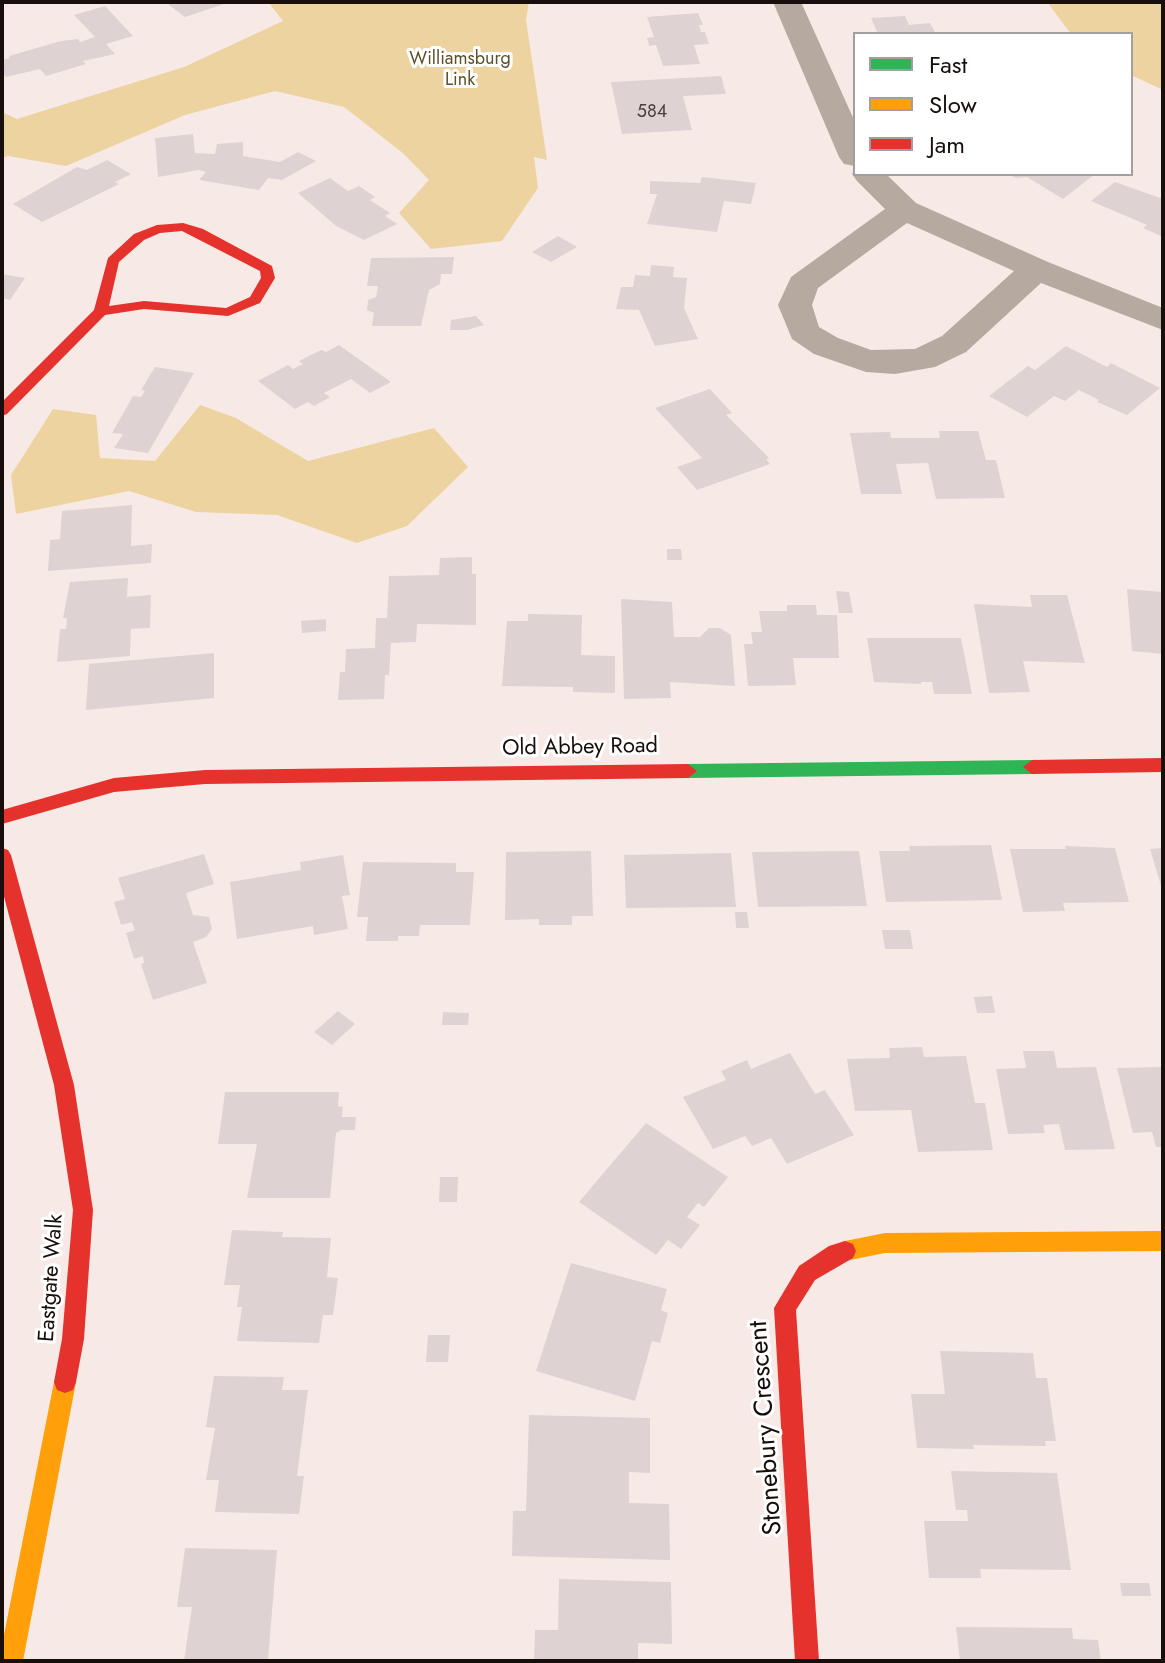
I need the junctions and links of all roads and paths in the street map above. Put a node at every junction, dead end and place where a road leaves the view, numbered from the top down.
1 (787, 2) edge
2 (853, 152) edge
3 (870, 176) edge
4 (905, 210) junction
5 (1036, 269) junction
6 (101, 311) junction
7 (1163, 320) edge
8 (2, 411) edge
9 (1163, 765) edge
10 (2, 817) edge
11 (2, 855) edge
12 (1163, 1241) edge
13 (11, 1661) edge
14 (807, 1661) edge

1 - 2 street
3 - 4 street
4 - 5 street
4 - 5 street
5 - 7 street
6 - 6 street
6 - 8 street
9 - 10 street, Old Abbey Road
11 - 13 street, Eastgate Walk
12 - 14 street, Stonebury Crescent

